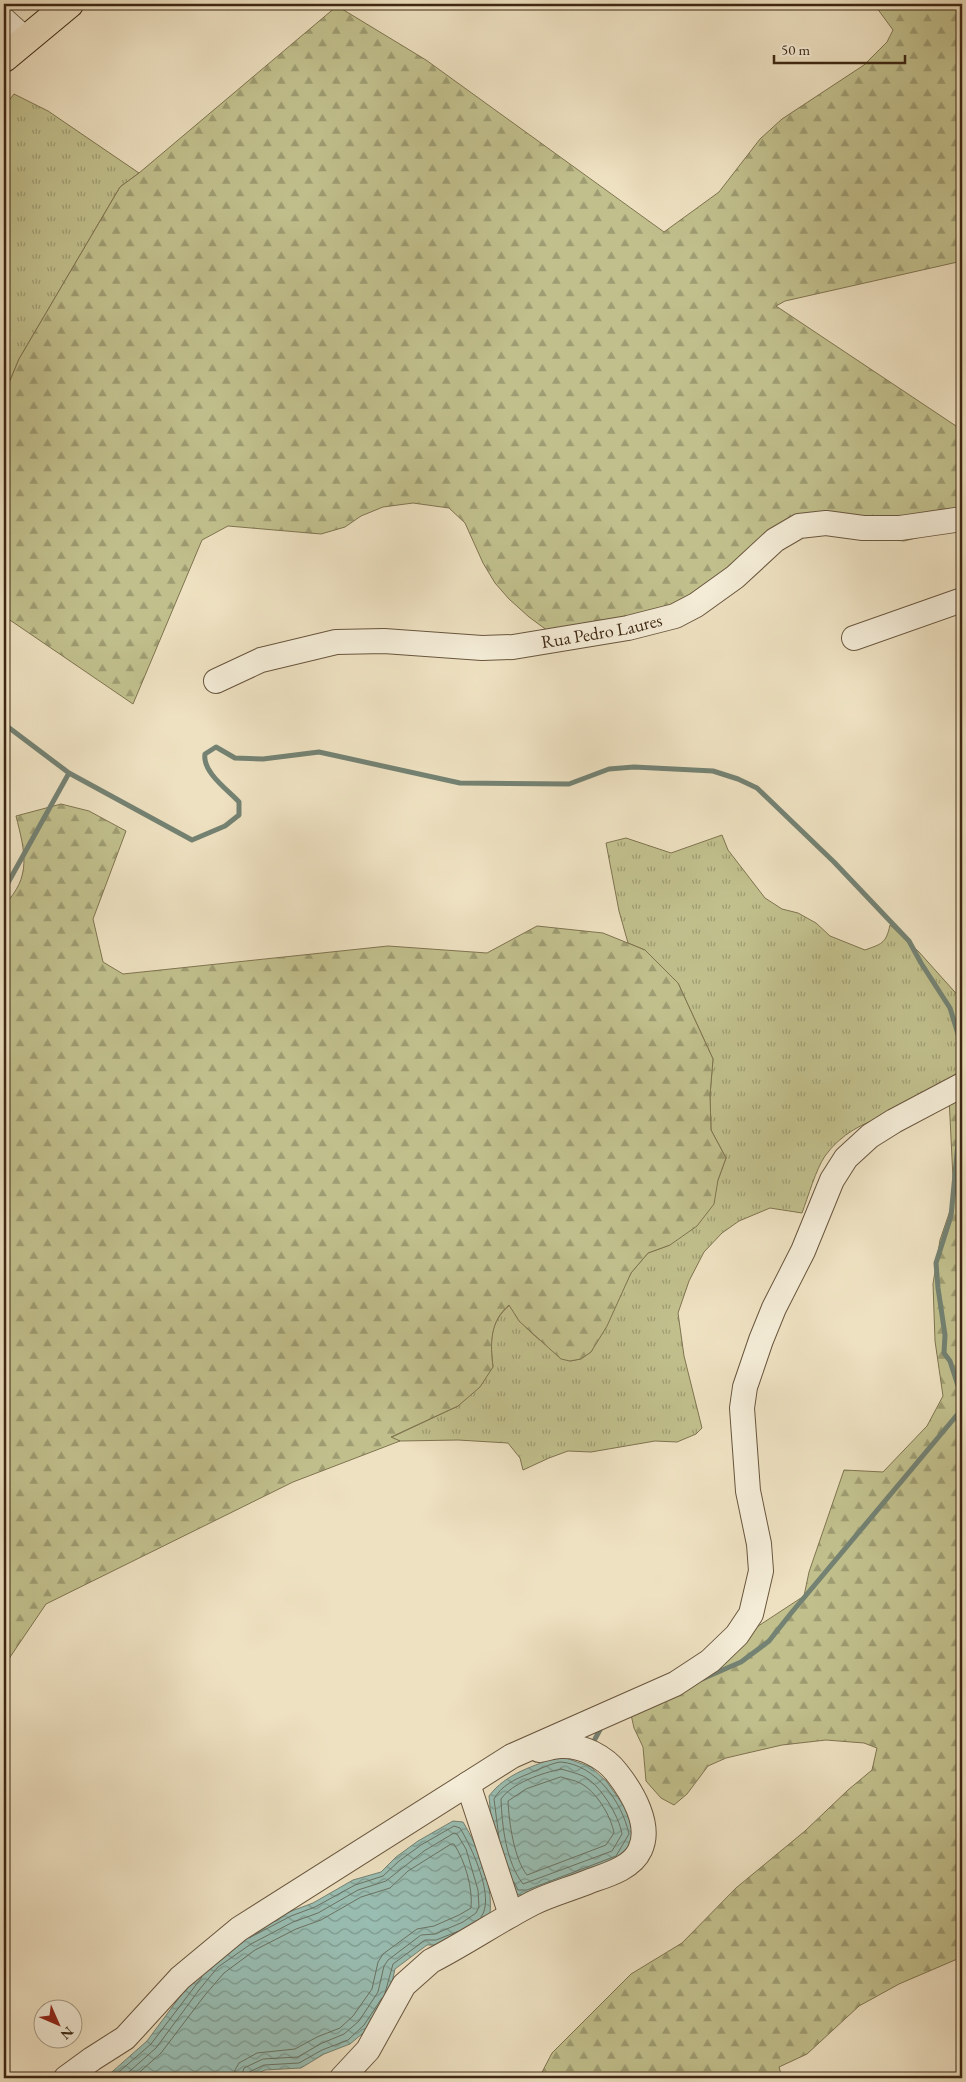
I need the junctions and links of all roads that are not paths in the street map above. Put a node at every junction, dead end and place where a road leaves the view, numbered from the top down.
1 (69, 4) edge
2 (4, 20) edge
3 (26, 40) junction
4 (4, 58) edge
5 (962, 519) edge
6 (962, 600) edge
7 (854, 638) dead end
8 (216, 681) dead end
9 (962, 1085) edge
10 (512, 1756) junction
11 (468, 1784) junction
12 (511, 1915) junction
13 (66, 2078) edge
14 (342, 2078) edge

1 - 3 main road
2 - 3 street
3 - 4 main road
5 - 8 street, Rua Pedro Laures
6 - 7 street
9 - 10 street
10 - 11 street
10 - 12 street
11 - 12 street
11 - 13 street
12 - 14 street

